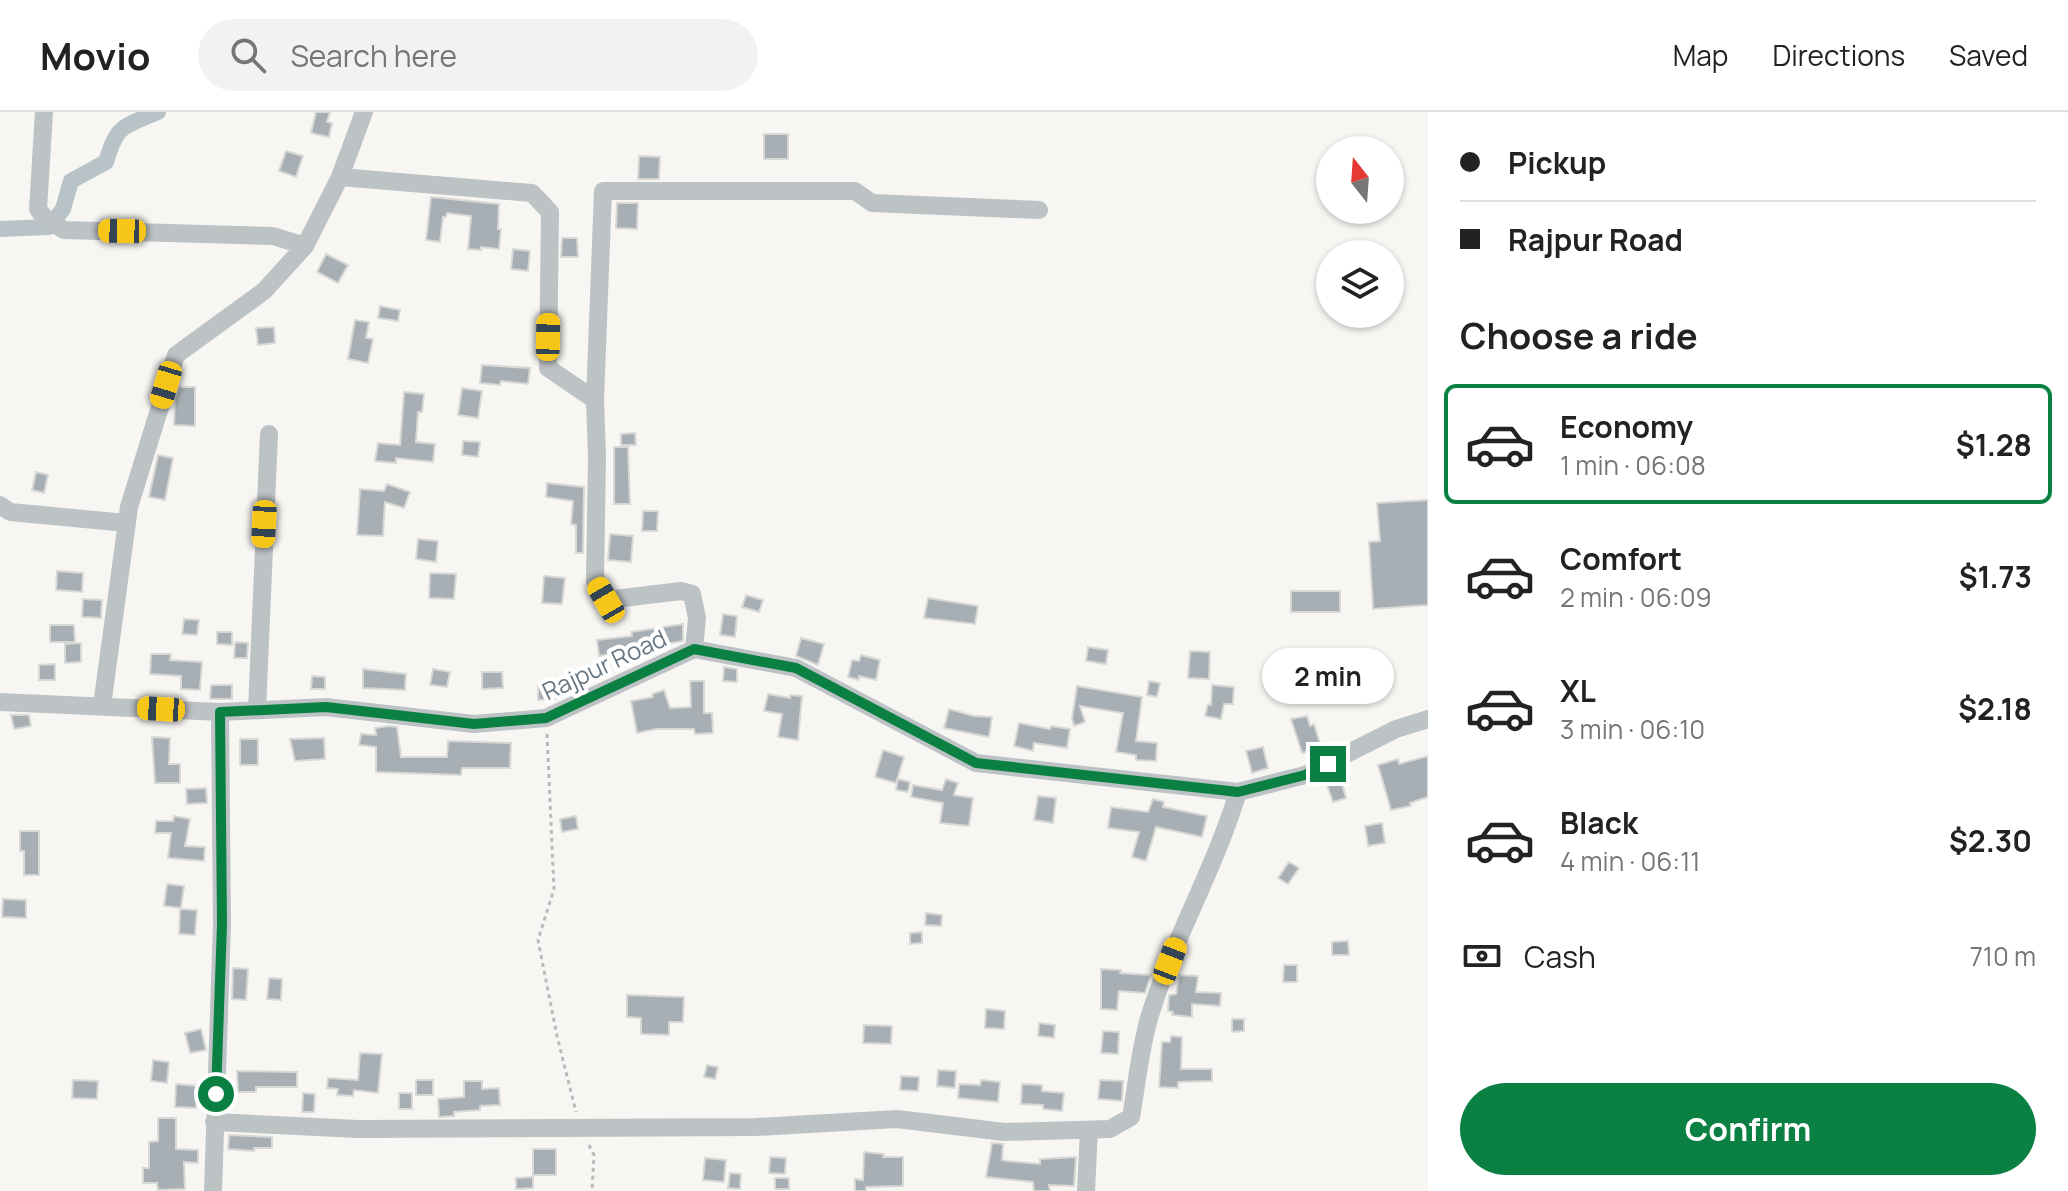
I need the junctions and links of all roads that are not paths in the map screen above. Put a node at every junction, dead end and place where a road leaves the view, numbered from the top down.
1 (44, 112) edge
2 (364, 112) edge
3 (340, 177) junction
4 (1039, 210) dead end
5 (305, 246) junction
6 (595, 400) junction
7 (269, 434) dead end
8 (0, 505) edge
9 (127, 523) junction
10 (694, 649) junction
11 (0, 702) edge
12 (102, 706) junction
13 (257, 710) junction
14 (220, 712) junction
15 (1428, 719) edge
16 (1238, 792) junction
17 (214, 1122) junction
18 (1089, 1130) junction
19 (213, 1191) edge
20 (1086, 1191) edge

1 - 5 street
2 - 3 street
3 - 5 street
3 - 6 street
4 - 6 street
5 - 9 street
6 - 10 street
7 - 13 street
8 - 9 street
9 - 12 street
10 - 13 street, Rajpur Road
10 - 16 street, Rajpur Road
11 - 12 street, Rajpur Road
12 - 14 street, Rajpur Road
13 - 14 street, Rajpur Road
14 - 17 street
15 - 16 street, Rajpur Road
16 - 18 street
17 - 18 street
17 - 19 street
18 - 20 street

